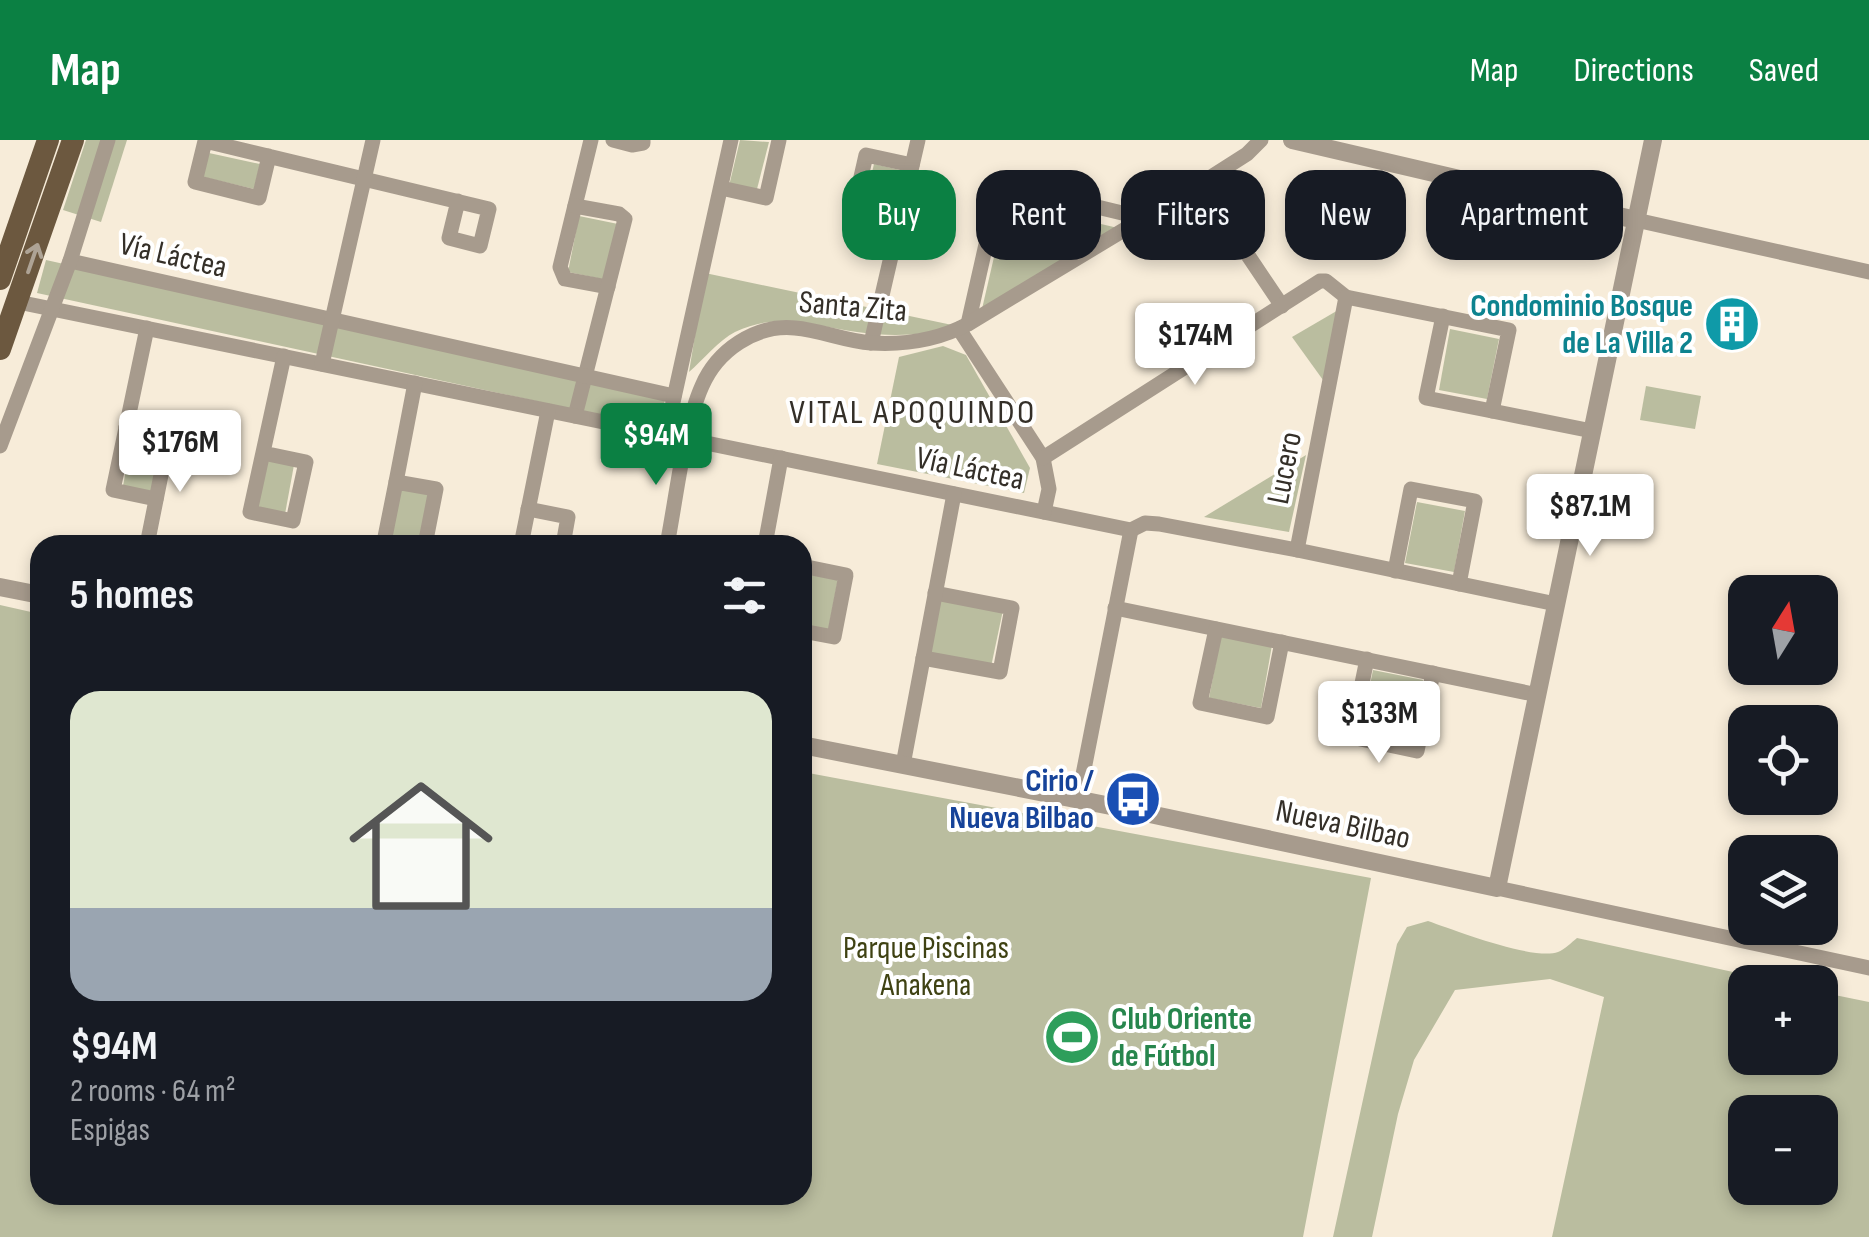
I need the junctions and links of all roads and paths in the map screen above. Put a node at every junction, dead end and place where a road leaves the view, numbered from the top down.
1 (48, 140) edge
2 (74, 140) edge
3 (108, 140) edge
4 (372, 140) edge
5 (591, 140) edge
6 (613, 140) edge
7 (643, 140) edge
8 (731, 140) edge
9 (779, 140) edge
10 (918, 140) edge
11 (1261, 140) edge
12 (1292, 140) edge
13 (1652, 140) edge
14 (269, 156) junction
15 (912, 165) junction
16 (863, 170) edge
17 (911, 170) edge
18 (1222, 170) edge
19 (364, 179) junction
20 (721, 188) junction
21 (458, 201) dead end
22 (575, 206) junction
23 (1121, 213) edge
24 (1636, 220) junction
25 (1121, 232) edge
26 (890, 260) edge
27 (1251, 260) edge
28 (70, 261) junction
29 (1869, 272) edge
30 (0, 279) edge
31 (608, 287) junction
32 (1346, 297) junction
33 (18, 302) junction
34 (1282, 306) junction
35 (52, 309) junction
36 (1442, 316) junction
37 (332, 320) junction
38 (964, 327) junction
39 (147, 328) junction
40 (871, 343) junction
41 (0, 350) edge
42 (284, 356) junction
43 (322, 364) junction
44 (585, 376) junction
45 (415, 384) junction
46 (674, 396) junction
47 (548, 410) junction
48 (1492, 412) junction
49 (575, 416) junction
50 (126, 426) junction
51 (1592, 431) junction
52 (666, 434) junction
53 (688, 439) junction
54 (0, 446) edge
55 (263, 452) junction
56 (782, 458) junction
57 (1043, 458) junction
58 (396, 482) junction
59 (954, 494) junction
60 (156, 499) junction
61 (528, 509) junction
62 (1044, 512) junction
63 (1131, 530) junction
64 (148, 535) edge
65 (385, 535) edge
66 (427, 535) edge
67 (523, 535) edge
68 (564, 535) edge
69 (669, 535) edge
70 (767, 535) edge
71 (1296, 550) junction
72 (812, 568) edge
73 (1395, 570) junction
74 (1459, 584) junction
75 (0, 587) edge
76 (30, 593) edge
77 (935, 594) junction
78 (1556, 604) junction
79 (1116, 608) junction
80 (1216, 628) junction
81 (812, 633) edge
82 (1282, 642) junction
83 (923, 658) junction
84 (1367, 660) junction
85 (1433, 673) junction
86 (1538, 695) junction
87 (812, 747) edge
88 (903, 765) junction
89 (1078, 800) junction
90 (1497, 888) junction
91 (1869, 968) edge

1 - 30 main road
33 -> 2 main road
3 - 28 street
4 - 19 street
5 - 22 street
6 - 7 street
8 - 20 street
9 - 20 street
10 - 15 street
11 - 18 street, Santa Zita
12 - 24 street
13 - 24 street
14 - 14 street
14 - 19 street
15 - 16 street
15 - 17 street
19 - 21 street
19 - 37 street
20 - 46 street
22 - 31 street
22 - 31 street
23 - 38 street
24 - 29 street
24 - 51 street
25 - 38 street, Santa Zita
26 - 40 street
27 - 34 street
28 - 35 street
28 - 37 street, Vía Láctea
31 - 44 street
32 - 34 street
32 - 36 street
32 - 71 street, Lucero
33 - 35 street, Vía Láctea
33 - 41 main road
34 - 57 street
35 - 39 street, Vía Láctea
35 - 54 street
36 - 48 street
36 - 48 street
37 - 43 street
37 - 44 street, Vía Láctea
38 - 40 street, Santa Zita
38 - 57 street
39 - 42 street, Vía Láctea
39 - 50 street
40 - 53 street, Santa Zita
42 - 43 street, Vía Láctea
42 - 55 street
43 - 45 street, Vía Láctea
44 - 46 street, Vía Láctea
44 - 49 street
45 - 47 street, Vía Láctea
45 - 58 street
46 - 52 street
47 - 49 street, Vía Láctea
47 - 61 street
48 - 51 street
49 - 52 street, Vía Láctea
50 - 60 street
50 - 60 street
51 - 78 street
52 - 53 street, Vía Láctea
53 - 56 street, Vía Láctea
53 - 69 street, Santa Zita
55 - 55 street
56 - 59 street, Vía Láctea
56 - 70 street
57 - 62 street
58 - 65 street
58 - 66 street
59 - 62 street, Vía Láctea
59 - 77 street
60 - 64 street
61 - 67 street
61 - 68 street
62 - 63 street, Vía Láctea
63 - 71 street, Vía Láctea
63 - 79 street
71 - 73 street, Vía Láctea
72 - 81 street
73 - 74 street, Vía Láctea
73 - 74 street
74 - 78 street, Vía Láctea
75 - 76 street
77 - 83 street
77 - 83 street
78 - 86 street
79 - 80 street
79 - 89 street
80 - 82 street
80 - 82 street
82 - 84 street
83 - 88 street
84 - 85 street
84 - 85 street
85 - 86 street
86 - 90 street
87 - 88 street, Nueva Bilbao
88 - 89 street, Nueva Bilbao
89 - 90 street, Nueva Bilbao
90 - 91 street, Nueva Bilbao

